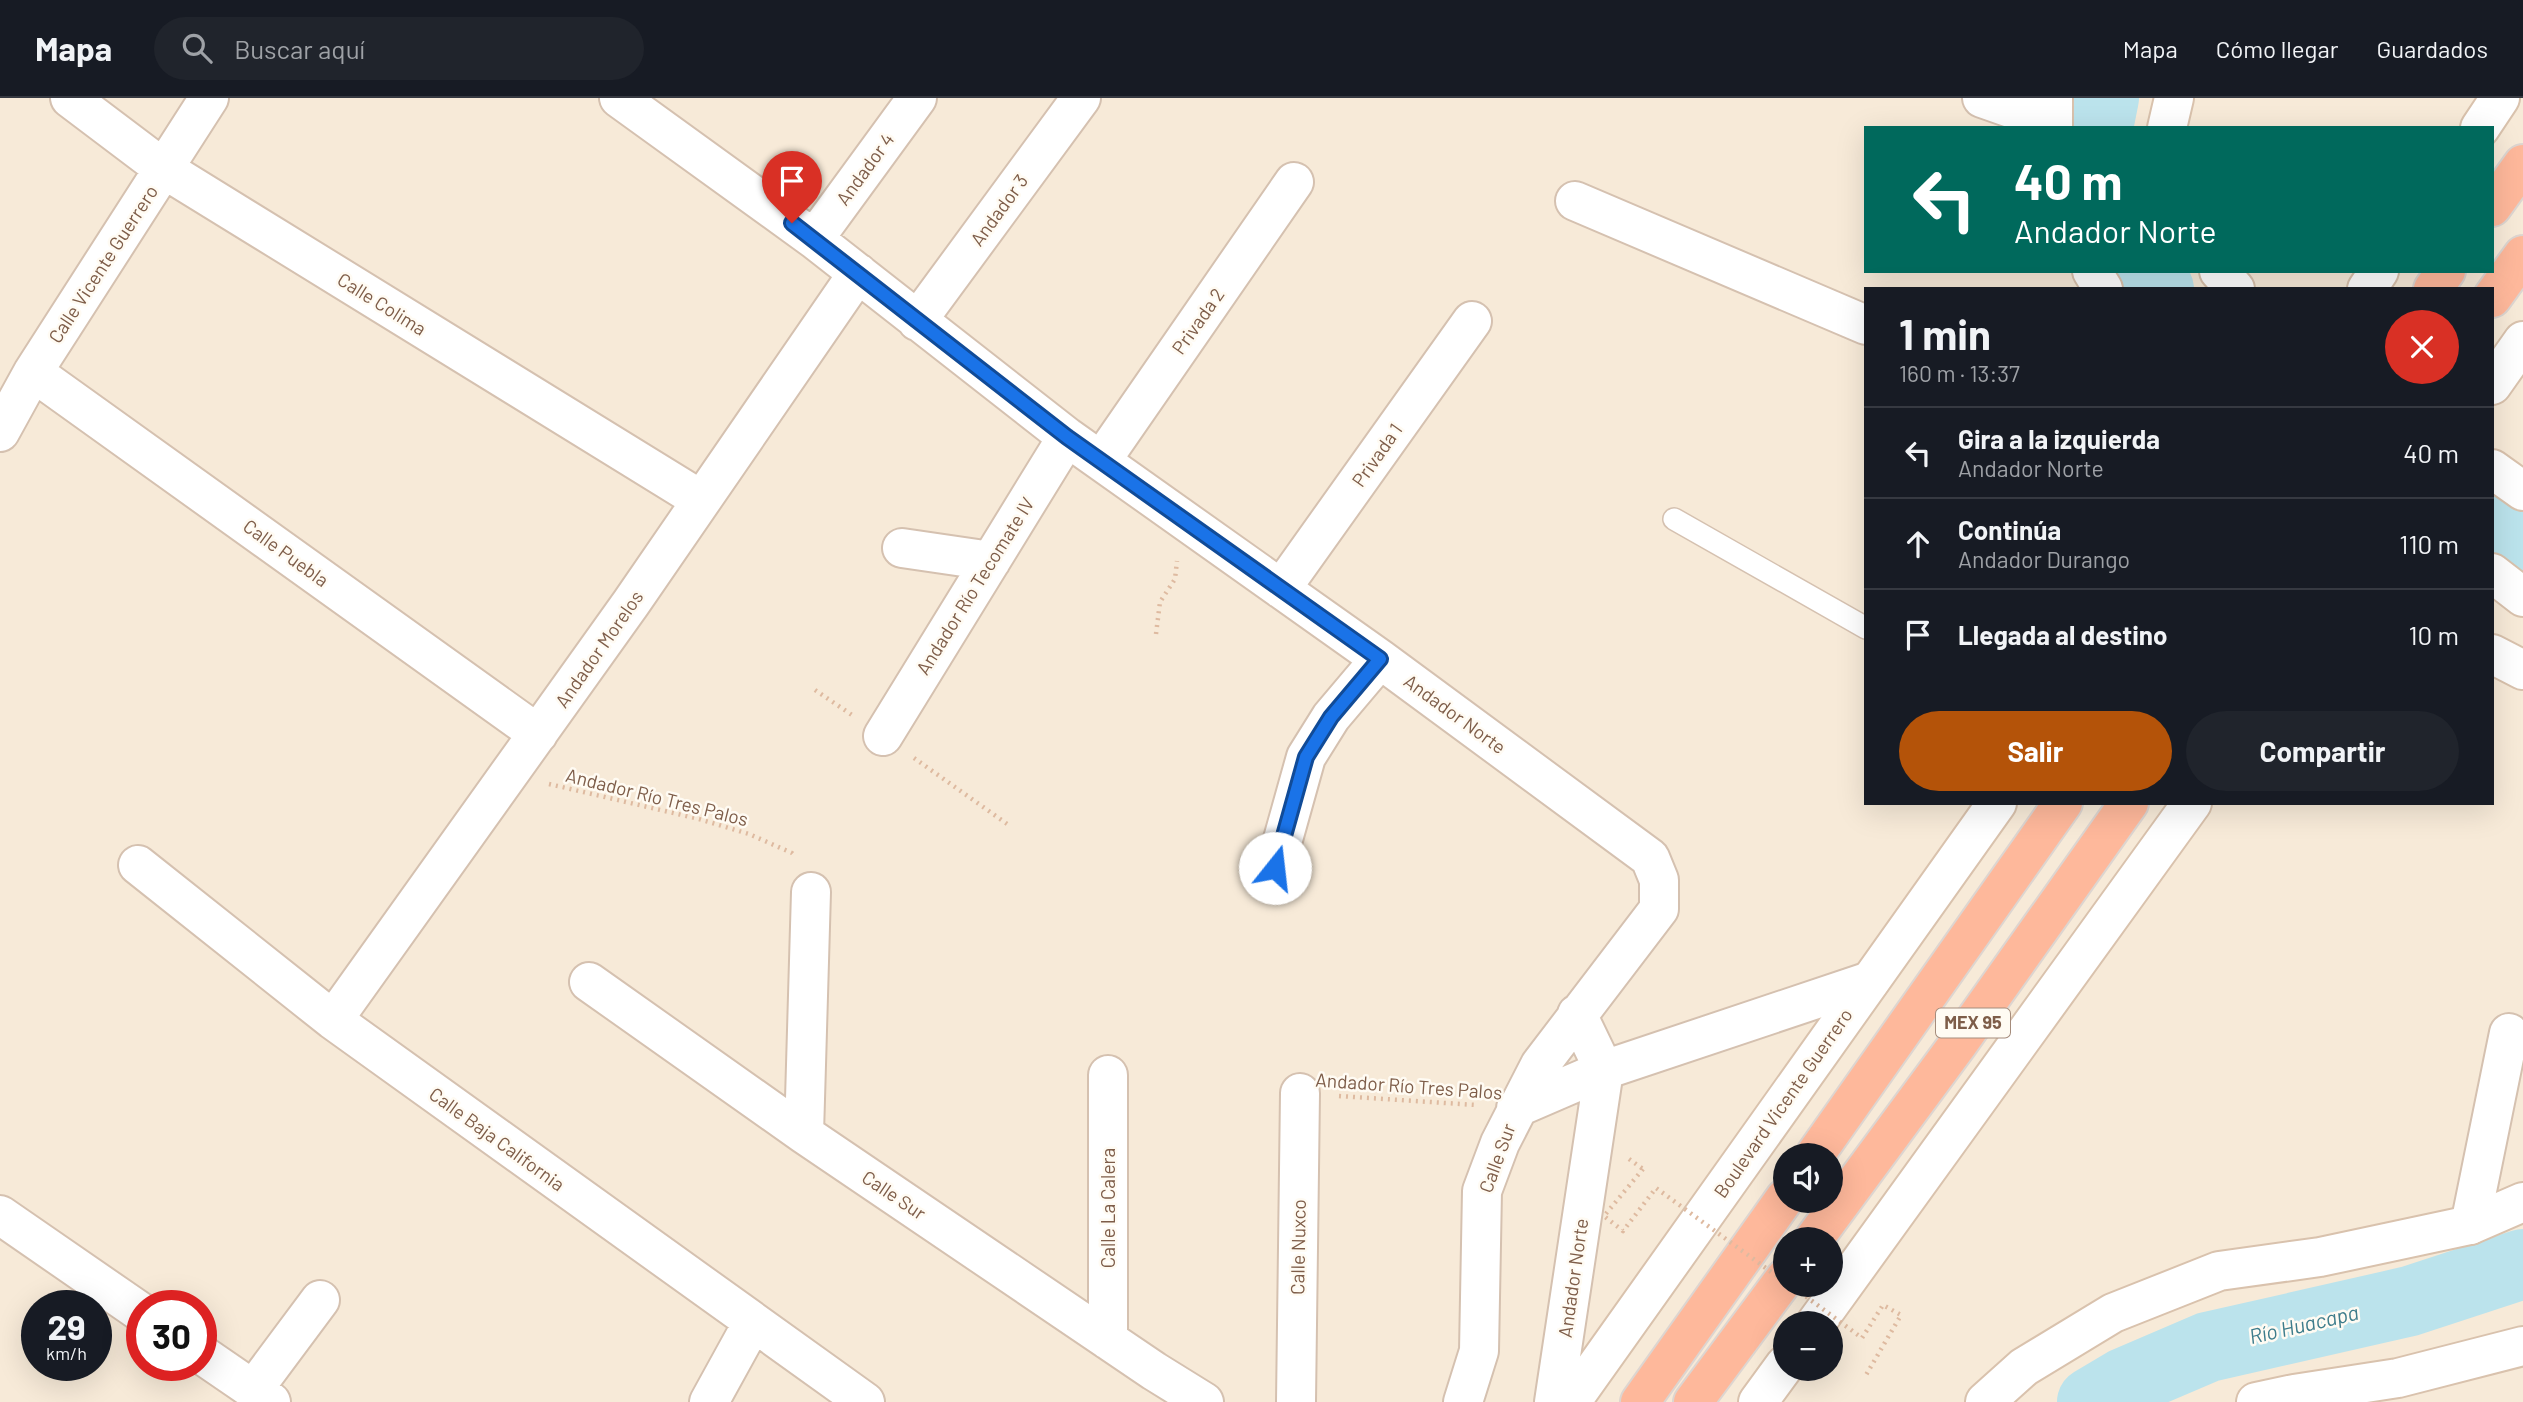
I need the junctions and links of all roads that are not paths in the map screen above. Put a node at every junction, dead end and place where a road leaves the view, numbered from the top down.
1 (70, 98) edge
2 (209, 98) edge
3 (619, 98) edge
4 (917, 98) edge
5 (1081, 98) edge
6 (1982, 98) edge
7 (2174, 98) edge
8 (2500, 98) edge
9 (2053, 116) edge
10 (2167, 126) edge
11 (2481, 126) edge
12 (2523, 163) edge
13 (164, 169) junction
14 (1294, 182) dead end
15 (1575, 201) dead end
16 (2494, 204) edge
17 (814, 239) junction
18 (2523, 255) edge
19 (858, 273) junction
20 (2221, 273) edge
21 (2233, 287) edge
22 (2494, 295) edge
23 (917, 321) junction
24 (1472, 321) dead end
25 (1864, 324) edge
26 (2523, 341) edge
27 (33, 372) junction
28 (2494, 382) edge
29 (5, 410) edge
30 (1067, 437) junction
31 (1101, 460) junction
32 (2494, 470) edge
33 (2523, 491) edge
34 (701, 500) junction
35 (1674, 519) dead end
36 (902, 548) dead end
37 (990, 561) junction
38 (2494, 575) edge
39 (1281, 589) junction
40 (2523, 597) edge
41 (1864, 627) edge
42 (2494, 655) edge
43 (1380, 659) junction
44 (2523, 670) edge
45 (538, 734) junction
46 (883, 736) dead end
47 (1996, 805) edge
48 (2062, 805) edge
49 (2128, 805) edge
50 (2191, 805) edge
51 (138, 865) dead end
52 (1275, 868) dead end
53 (811, 892) road end
54 (1870, 981) junction
55 (589, 982) dead end
56 (1577, 1014) junction
57 (333, 1020) junction
58 (2509, 1033) dead end
59 (1604, 1070) junction
60 (1108, 1075) dead end
61 (1300, 1093) road end
62 (1516, 1108) junction
63 (804, 1134) junction
64 (1823, 1143) edge
65 (2523, 1202) edge
66 (1774, 1213) edge
67 (0, 1215) edge
68 (2470, 1226) junction
69 (1823, 1227) edge
70 (1774, 1297) edge
71 (320, 1300) dead end
72 (126, 1302) edge
73 (1825, 1311) edge
74 (753, 1322) junction
75 (1108, 1340) junction
76 (2523, 1346) edge
77 (217, 1365) edge
78 (1773, 1381) edge
79 (2395, 1390) edge
80 (262, 1396) edge
81 (709, 1402) edge
82 (865, 1402) edge
83 (1204, 1402) edge
84 (1296, 1402) edge
85 (1464, 1402) edge
86 (1554, 1402) edge
87 (1570, 1402) edge
88 (1640, 1402) edge
89 (1693, 1402) edge
90 (1758, 1402) edge
91 (1984, 1402) edge
92 (2256, 1402) edge

1 - 13 street, Calle Colima
2 - 13 street, Calle Vicente Guerrero
3 - 17 street, Andador Norte
4 - 17 street, Andador 4
5 - 23 street, Andador 3
6 - 9 street
7 - 10 street
8 - 11 street
12 - 16 highway
13 - 27 street, Calle Vicente Guerrero
13 - 34 street, Calle Colima
14 - 31 street, Privada 2
15 - 25 street
17 - 19 street, Andador Norte
18 - 22 highway
19 - 23 street, Andador Norte
19 - 34 street, Andador Morelos
20 - 21 street
23 - 30 street, Andador Norte
24 - 39 street, Privada 1
26 - 28 street
27 - 29 street, Calle Vicente Guerrero
27 - 45 street, Calle Puebla
30 - 31 street, Andador Norte
30 - 37 street, Andador Río Tecomate IV
31 - 39 street, Andador Norte
32 - 33 street
34 - 45 street, Andador Morelos
35 - 41 lane
36 - 37 street
37 - 46 street, Andador Río Tecomate IV
38 - 40 street
39 - 43 street, Andador Norte
42 - 44 street
43 - 52 street
43 - 56 street, Andador Norte
45 - 57 street, Andador Morelos
47 - 54 street, Boulevard Vicente Guerrero
48 - 64 highway, MEX 95
49 - 69 highway, MEX 95
50 - 73 street
51 - 57 street, Calle Baja California
53 - 63 street
54 - 59 street
54 - 87 street, Boulevard Vicente Guerrero
55 - 63 street, Calle Sur
56 - 59 street
56 - 62 street, Calle Sur
57 - 74 street, Calle Baja California
58 - 68 street
59 - 62 street
59 - 86 street, Andador Norte
60 - 75 street, Calle La Calera
61 - 84 street, Calle Nuxco
62 - 85 street, Calle Sur
63 - 75 street, Calle Sur
65 - 68 street
66 - 88 highway
67 - 72 street
68 - 91 street
70 - 89 highway
71 - 80 street
74 - 81 street
74 - 82 street, Calle Baja California
75 - 83 street, Calle Sur
76 - 79 street
77 - 80 street
78 - 90 street
79 - 92 street

